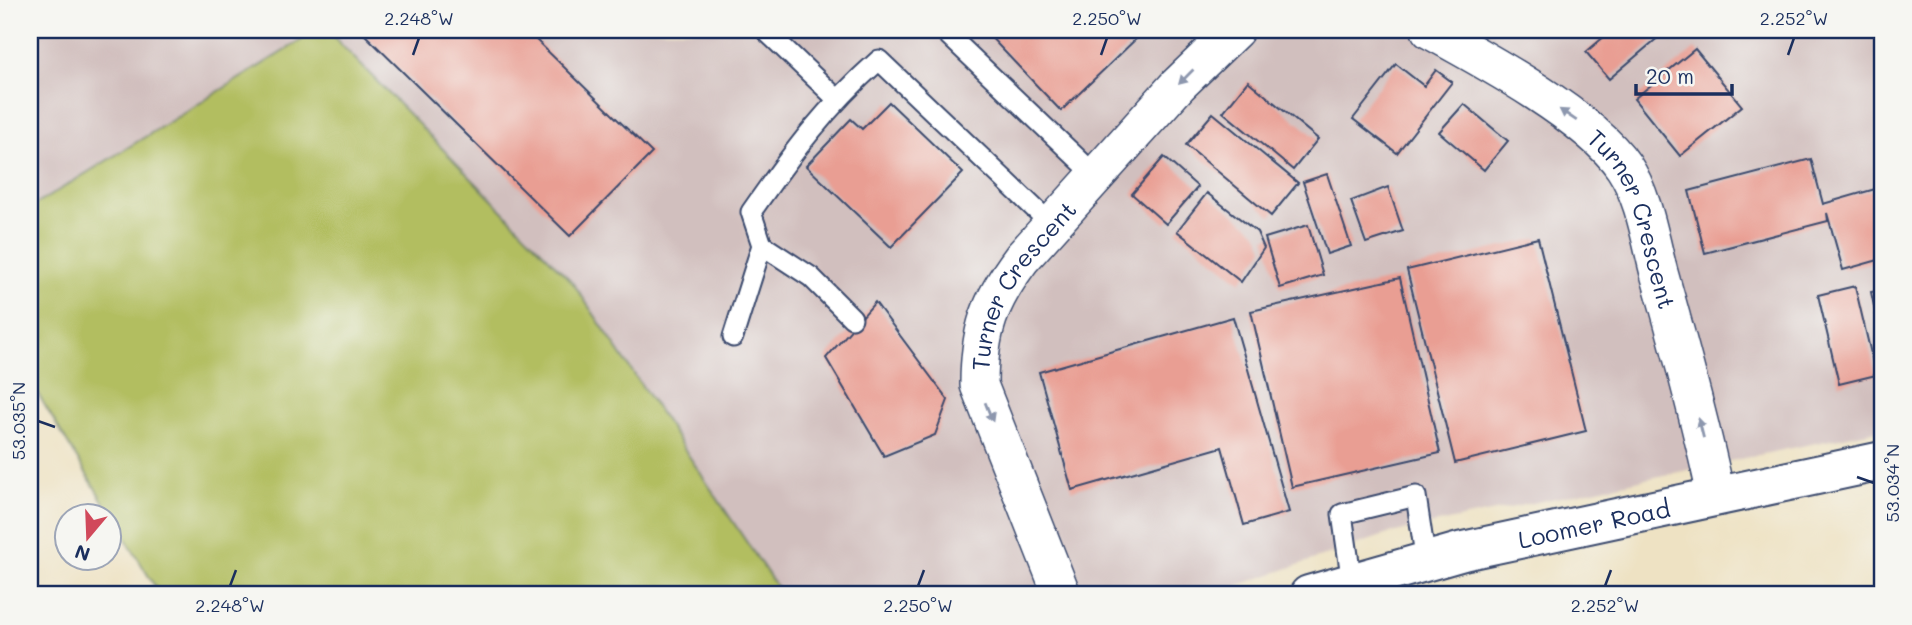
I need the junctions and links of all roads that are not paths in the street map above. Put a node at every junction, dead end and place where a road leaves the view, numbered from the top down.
1 (765, 30) edge
2 (943, 30) edge
3 (1235, 30) edge
4 (1430, 30) edge
5 (836, 98) junction
6 (1096, 176) junction
7 (1052, 225) junction
8 (762, 245) junction
9 (852, 318) dead end
10 (733, 337) dead end
11 (1882, 461) edge
12 (1716, 495) junction
13 (1426, 562) junction
14 (1352, 583) junction
15 (1062, 595) edge
16 (1309, 595) edge

1 - 5 lane
2 - 6 lane
3 -> 6 street, Turner Crescent
12 -> 4 street, Turner Crescent
5 - 7 lane
5 - 8 lane
6 - 7 street, Turner Crescent
7 -> 15 street, Turner Crescent
8 - 9 lane
8 - 10 lane
11 - 12 street, Loomer Road
12 - 13 street, Loomer Road
13 - 14 street, Loomer Road
13 - 14 lane
14 - 16 street, Loomer Road

